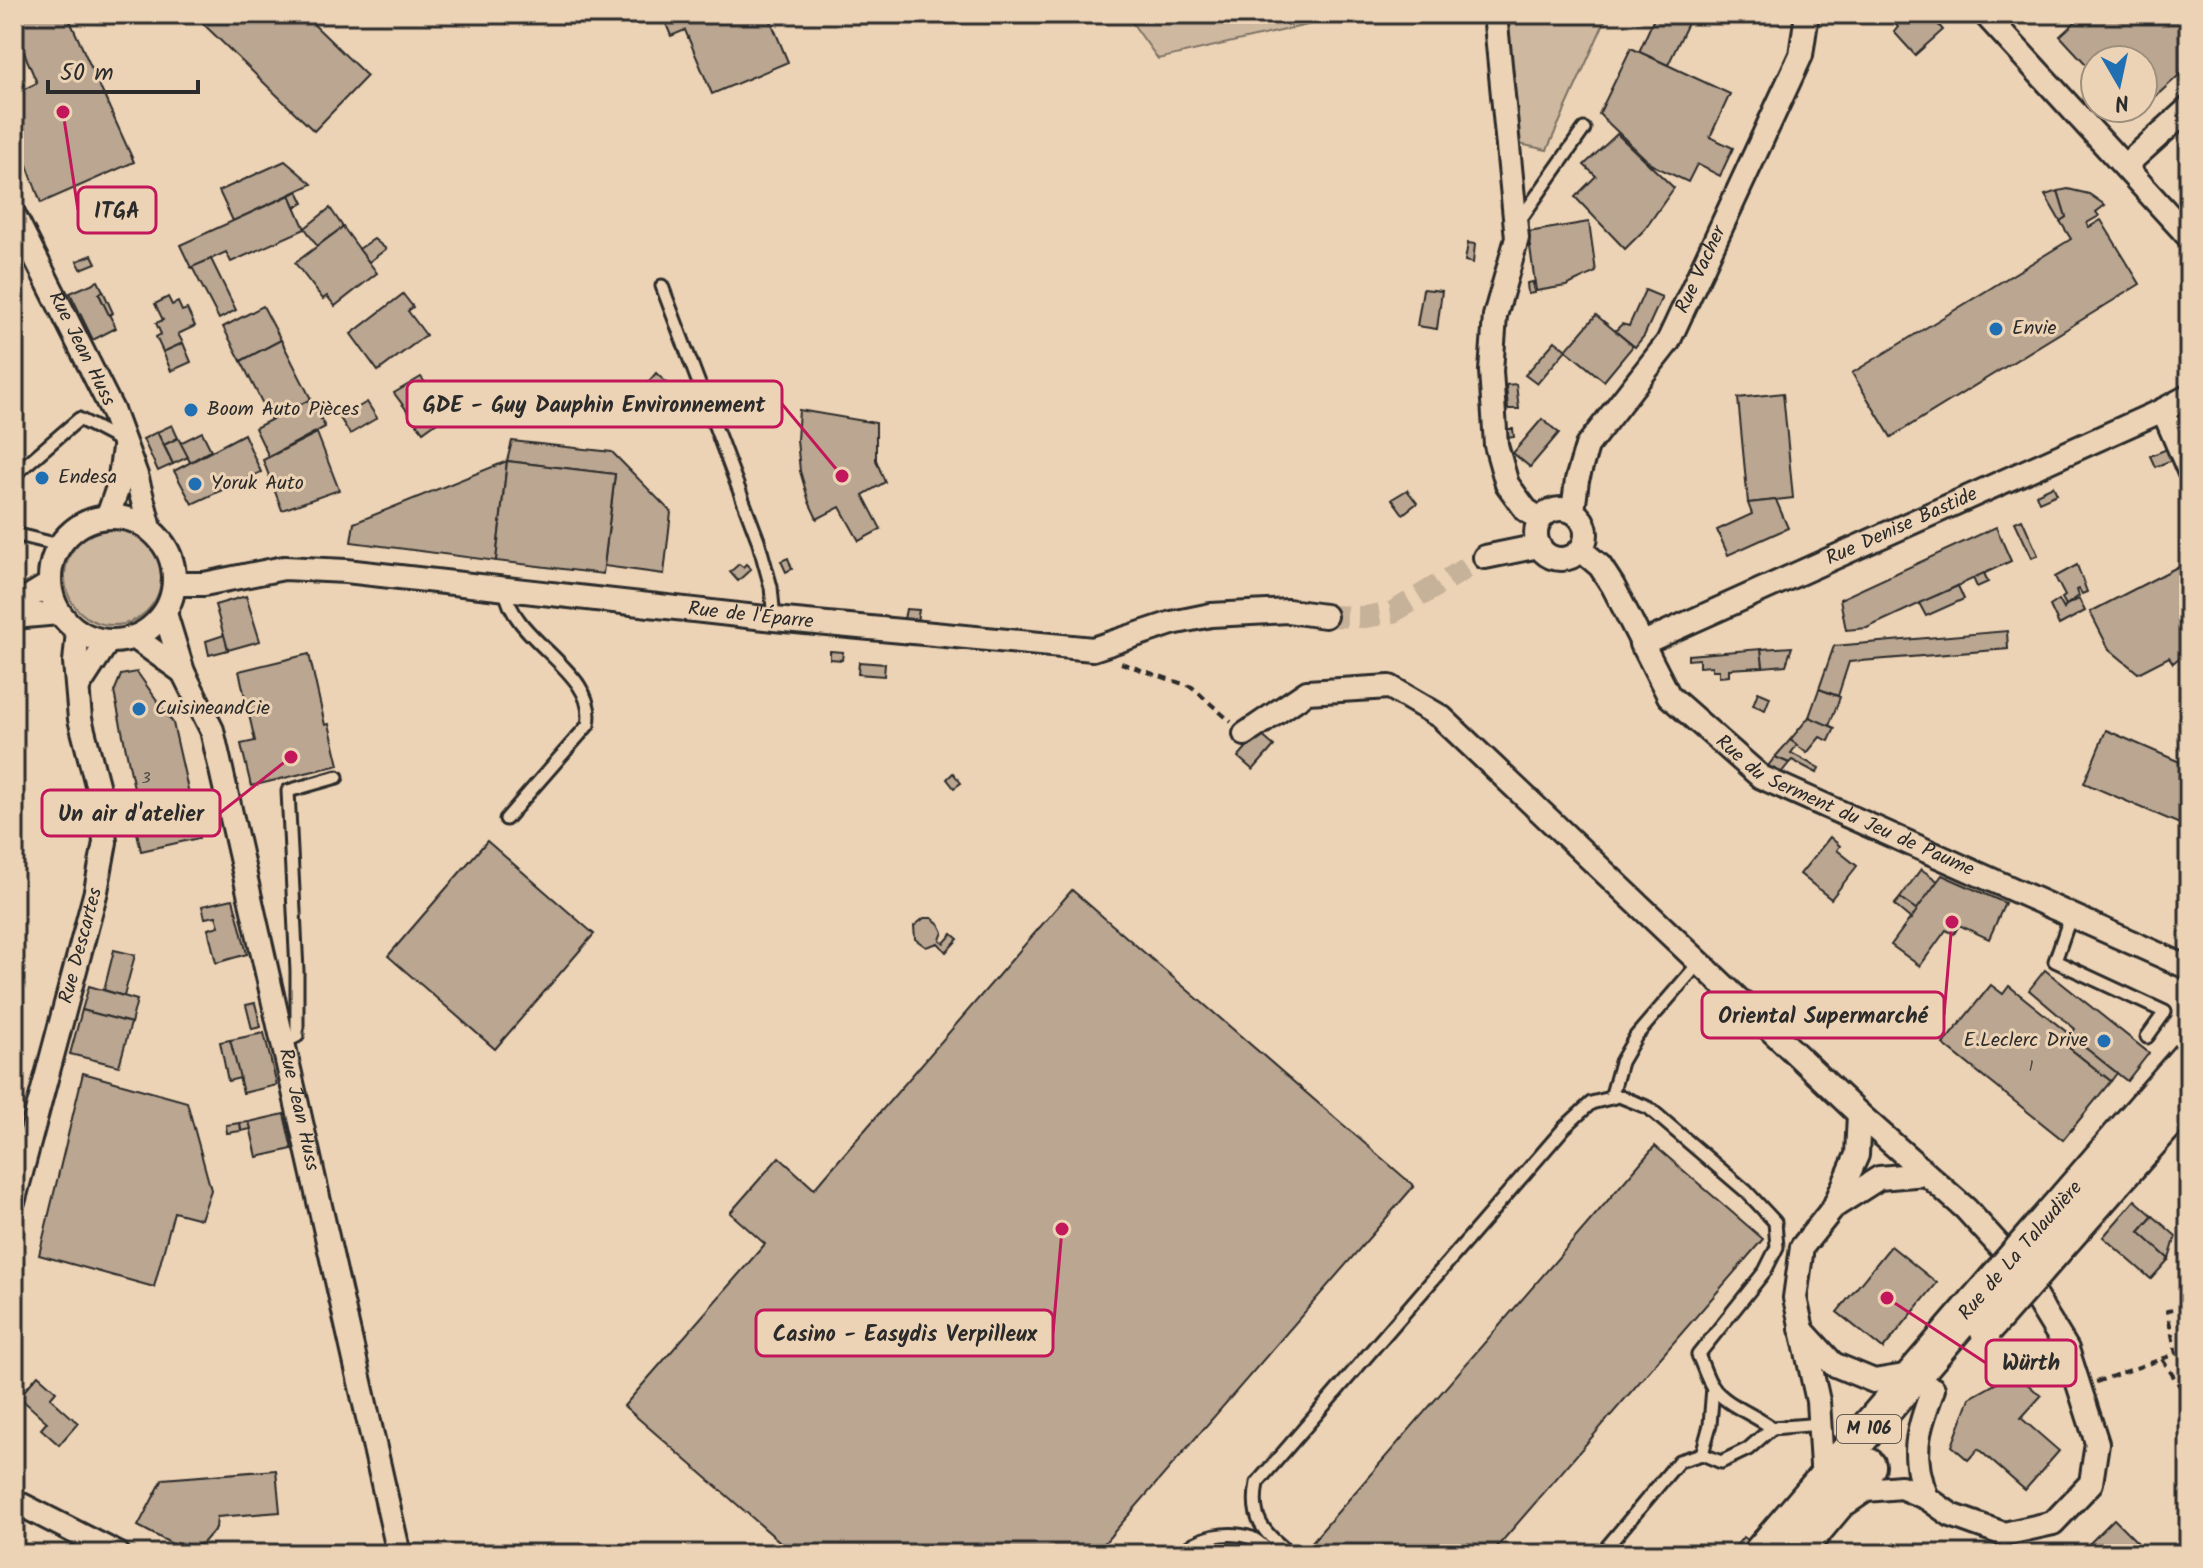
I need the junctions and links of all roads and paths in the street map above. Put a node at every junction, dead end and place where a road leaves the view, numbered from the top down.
1 (1495, 14) edge
2 (1807, 14) edge
3 (1985, 14) edge
4 (2189, 108) edge
5 (1584, 129) dead end
6 (2126, 165) junction
7 (14, 215) edge
8 (1516, 225) junction
9 (2189, 237) edge
10 (662, 286) dead end
11 (2189, 396) edge
12 (2163, 410) junction
13 (125, 443) junction
14 (2189, 471) edge
15 (14, 475) edge
16 (1573, 511) junction
17 (108, 516) junction
18 (1540, 519) junction
19 (150, 528) junction
20 (14, 534) edge
21 (59, 545) junction
22 (1539, 546) junction
23 (1581, 550) junction
24 (1485, 557) tunnel mouth
25 (50, 584) junction
26 (175, 584) junction
27 (505, 589) junction
28 (14, 606) edge
29 (59, 613) junction
30 (165, 613) junction
31 (1325, 616) tunnel mouth
32 (14, 617) edge
33 (774, 619) junction
34 (78, 631) junction
35 (134, 637) junction
36 (108, 641) junction
37 (1641, 644) junction
38 (1093, 649) junction
39 (183, 672) junction
40 (78, 687) junction
41 (1245, 734) joint
42 (337, 777) dead end
43 (506, 819) dead end
44 (2071, 915) junction
45 (1699, 963) junction
46 (2189, 968) edge
47 (2147, 1037) dead end
48 (283, 1043) junction
49 (2189, 1057) edge
50 (1611, 1098) junction
51 (2188, 1099) edge
52 (1859, 1114) junction
53 (1926, 1174) junction
54 (14, 1199) edge
55 (1834, 1207) junction
56 (2189, 1307) edge
57 (1981, 1315) junction
58 (1800, 1328) junction
59 (2162, 1359) junction
60 (1925, 1381) junction
61 (1713, 1387) junction
62 (2079, 1388) junction
63 (2189, 1400) edge
64 (1820, 1424) junction
65 (1772, 1428) junction
66 (1702, 1454) junction
67 (1823, 1482) junction
68 (1927, 1498) junction
69 (14, 1501) edge
70 (1823, 1518) junction
71 (118, 1554) edge
72 (399, 1554) edge
73 (1181, 1554) edge
74 (1272, 1554) edge
75 (1290, 1554) edge
76 (1601, 1554) edge
77 (1760, 1554) edge
78 (1794, 1554) edge

1 - 8 street
2 - 16 street, Rue Vacher
3 - 6 street
4 - 6 street
5 - 8 lane
6 - 9 street
7 - 13 street, Rue Jean Huss
8 - 18 street
10 - 33 lane
11 - 12 street, Rue Denise Bastide
12 - 14 street
12 - 37 street, Rue Denise Bastide
13 - 15 lane
13 - 17 street
13 - 19 street, Rue Jean Huss
16 - 18 street
16 - 23 street
17 - 19 street
17 - 21 street
18 - 22 street
19 - 26 street
20 - 21 lane
21 - 25 street
22 - 23 street
22 - 24 street
23 - 37 street, Rue du Serment du Jeu de Paume
25 - 28 street
25 - 29 street
26 - 27 street, Rue de l'Éparre
26 - 30 street
27 - 33 street, Rue de l'Éparre
27 - 43 lane
29 - 32 street
29 - 34 street
30 - 35 street
30 - 39 street, Rue Jean Huss
31 - 38 street, Rue de l'Éparre
33 - 38 street, Rue de l'Éparre
34 - 36 street
34 - 40 street, Rue Descartes
35 - 36 street
35 - 39 street, Rue Jean Huss
36 - 40 street
37 - 44 street, Rue du Serment du Jeu de Paume
38 - 41 path
39 - 48 street, Rue Jean Huss
40 - 54 street, Rue Descartes
41 - 45 street
42 - 48 lane
44 - 46 street, Rue du Serment du Jeu de Paume
44 - 47 lane
45 - 50 lane
45 - 52 street
48 - 72 street, Rue Jean Huss
49 - 57 main road, Rue de La Talaudière / M 106, bridge
50 - 61 lane
50 - 75 lane
51 - 57 main road, Rue de La Talaudière / M 106, bridge
52 - 53 street
52 - 55 street
53 - 55 street
53 - 62 street
55 - 58 street
56 - 59 path
57 - 60 main road, Rue de La Talaudière / M 106
58 - 60 street
58 - 64 street
59 - 62 path
59 - 63 path
60 - 67 main road, Rue de La Talaudière / M 106
60 - 68 street
60 - 70 main road, Rue de La Talaudière / M 106
61 - 65 lane
61 - 66 lane
62 - 68 street
64 - 65 lane
64 - 67 street
65 - 66 lane
66 - 76 lane
67 - 77 main road, Rue de La Talaudière / M 106
68 - 70 street
69 - 71 street
70 - 78 main road, Rue de La Talaudière / M 106
73 - 74 lane

